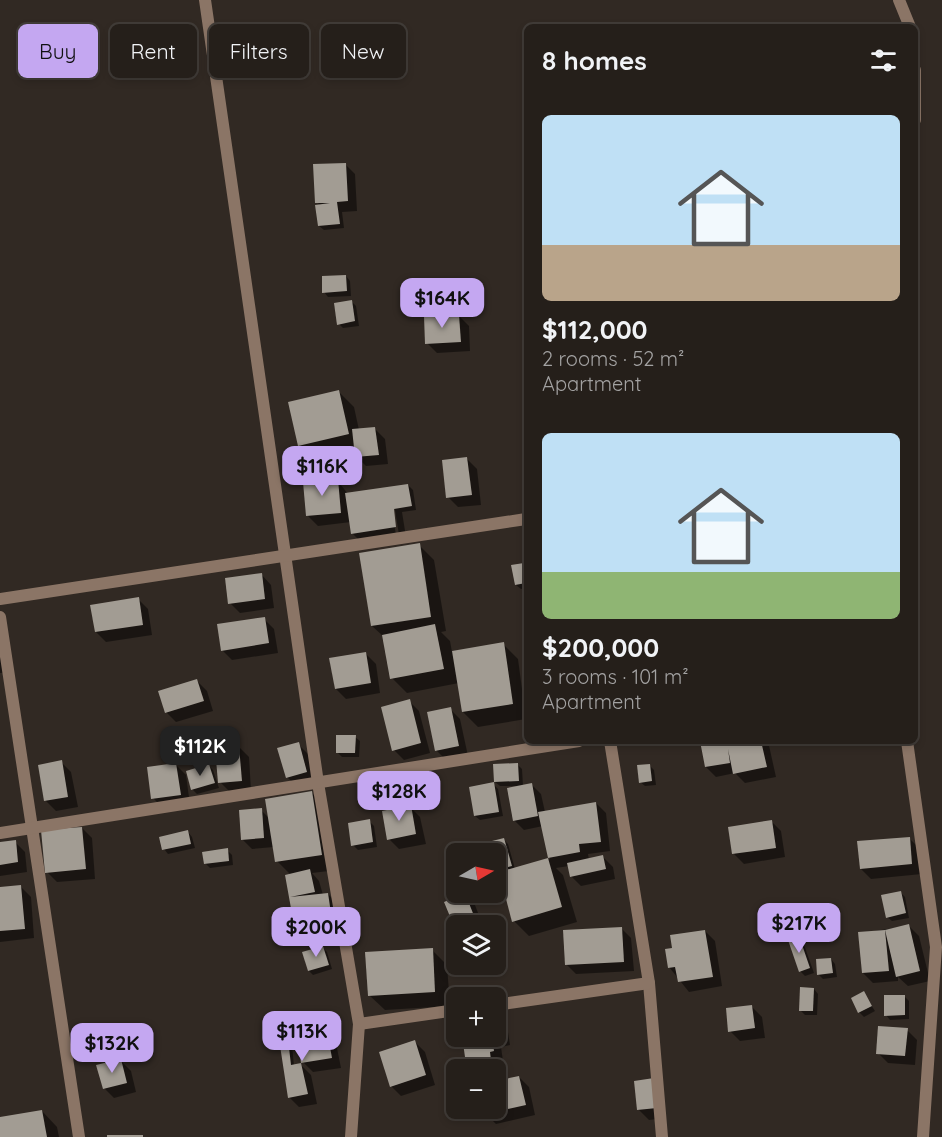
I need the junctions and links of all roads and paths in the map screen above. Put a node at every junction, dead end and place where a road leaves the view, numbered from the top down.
1 (205, 0) edge
2 (899, 0) edge
3 (909, 24) edge
4 (524, 519) edge
5 (285, 556) junction
6 (0, 599) edge
7 (0, 617) edge
8 (560, 744) edge
9 (610, 744) edge
10 (907, 744) edge
11 (318, 783) junction
12 (31, 829) junction
13 (0, 833) edge
14 (649, 982) junction
15 (506, 1003) edge
16 (446, 1011) edge
17 (359, 1024) junction
18 (937, 1031) edge
19 (79, 1137) edge
20 (351, 1137) edge
21 (662, 1137) edge
22 (923, 1137) edge

1 - 5 street
2 - 3 street
4 - 5 street
5 - 6 street
5 - 11 street
7 - 12 street
8 - 11 street
9 - 14 street
10 - 18 street
11 - 12 street
11 - 17 street
12 - 13 street
12 - 19 street
14 - 15 street
14 - 21 street
16 - 17 street
17 - 20 street
18 - 22 street

